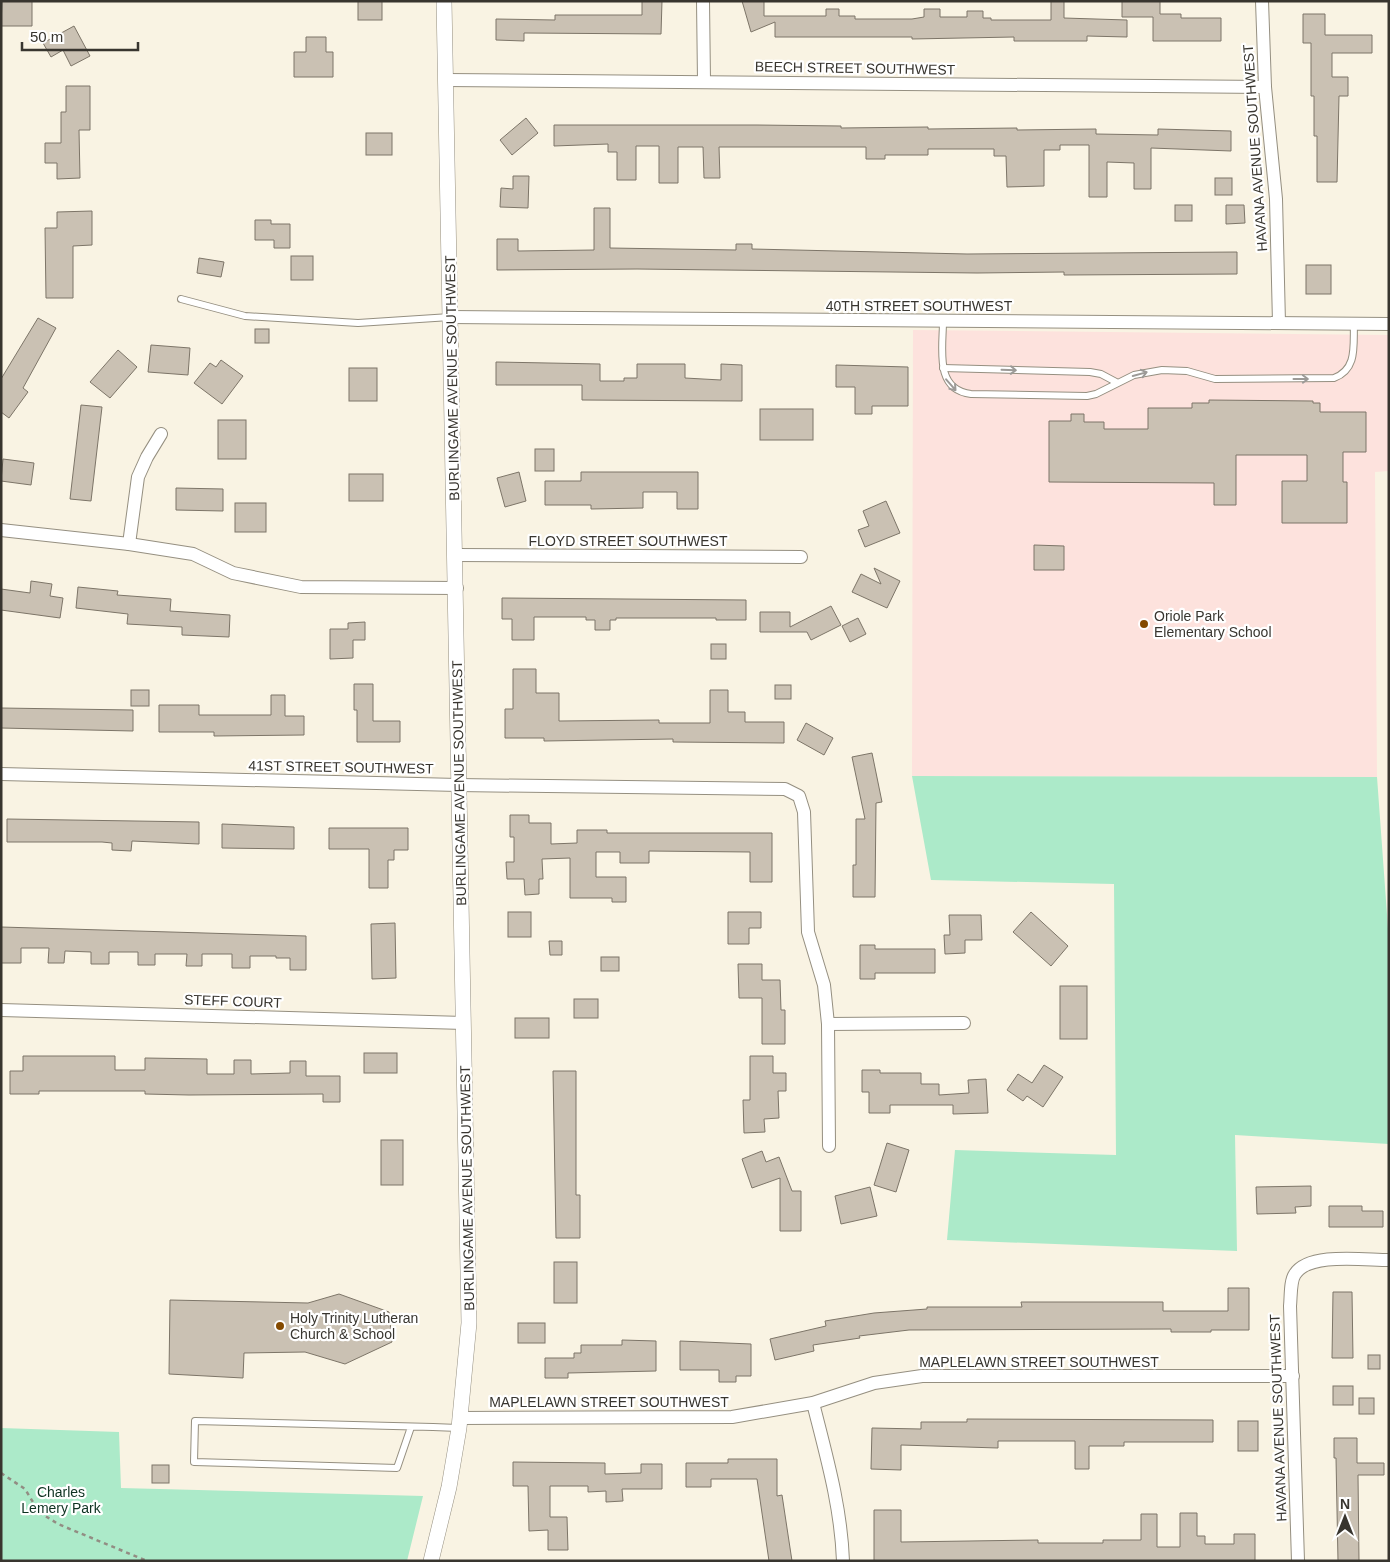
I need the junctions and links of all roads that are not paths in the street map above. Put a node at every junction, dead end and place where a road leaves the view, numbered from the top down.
1 (444, 1) edge
2 (703, 1) edge
3 (1262, 1) edge
4 (446, 80) junction
5 (704, 81) junction
6 (1265, 87) junction
7 (181, 299) dead end
8 (450, 317) junction
9 (943, 321) junction
10 (1279, 323) junction
11 (1354, 323) junction
12 (1389, 324) edge
13 (943, 368) junction
14 (1116, 382) junction
15 (161, 434) dead end
16 (1, 530) edge
17 (129, 544) junction
18 (456, 555) junction
19 (801, 557) dead end
20 (457, 588) junction
21 (1, 774) edge
22 (458, 785) junction
23 (1, 1010) edge
24 (464, 1023) junction
25 (964, 1023) dead end
26 (828, 1024) junction
27 (829, 1146) dead end
28 (1389, 1260) edge
29 (1293, 1376) junction
30 (812, 1402) junction
31 (460, 1423) junction
32 (411, 1426) junction
33 (431, 1561) edge
34 (843, 1561) edge
35 (1298, 1561) edge

1 - 4 street, BURLINGAME AVENUE SOUTHWEST
2 - 5 street
3 - 6 street, HAVANA AVENUE SOUTHWEST
4 - 5 street, BEECH STREET SOUTHWEST
4 - 8 street, BURLINGAME AVENUE SOUTHWEST
5 - 6 street, BEECH STREET SOUTHWEST
6 - 10 street, HAVANA AVENUE SOUTHWEST
7 - 8 lane
8 - 9 street, 40TH STREET SOUTHWEST
8 - 18 street, BURLINGAME AVENUE SOUTHWEST
9 - 10 street, 40TH STREET SOUTHWEST
9 - 13 lane
10 - 11 street, 40TH STREET SOUTHWEST
11 - 12 street, 40TH STREET SOUTHWEST
14 -> 11 lane
13 -> 14 lane
13 -> 14 lane
15 - 17 street
16 - 17 street
17 - 20 street
18 - 19 street, FLOYD STREET SOUTHWEST
18 - 20 street, BURLINGAME AVENUE SOUTHWEST
20 - 22 street, BURLINGAME AVENUE SOUTHWEST
21 - 22 street, 41ST STREET SOUTHWEST
22 - 24 street, BURLINGAME AVENUE SOUTHWEST
22 - 26 street, 41ST STREET SOUTHWEST
23 - 24 street, STEFF COURT
24 - 31 street, BURLINGAME AVENUE SOUTHWEST
25 - 26 street
26 - 27 street
28 - 29 street, HAVANA AVENUE SOUTHWEST
29 - 30 street, MAPLELAWN STREET SOUTHWEST
29 - 35 street, HAVANA AVENUE SOUTHWEST
30 - 31 street, MAPLELAWN STREET SOUTHWEST
30 - 34 street
31 - 32 lane
31 - 33 street, BURLINGAME AVENUE SOUTHWEST
32 - 32 lane

